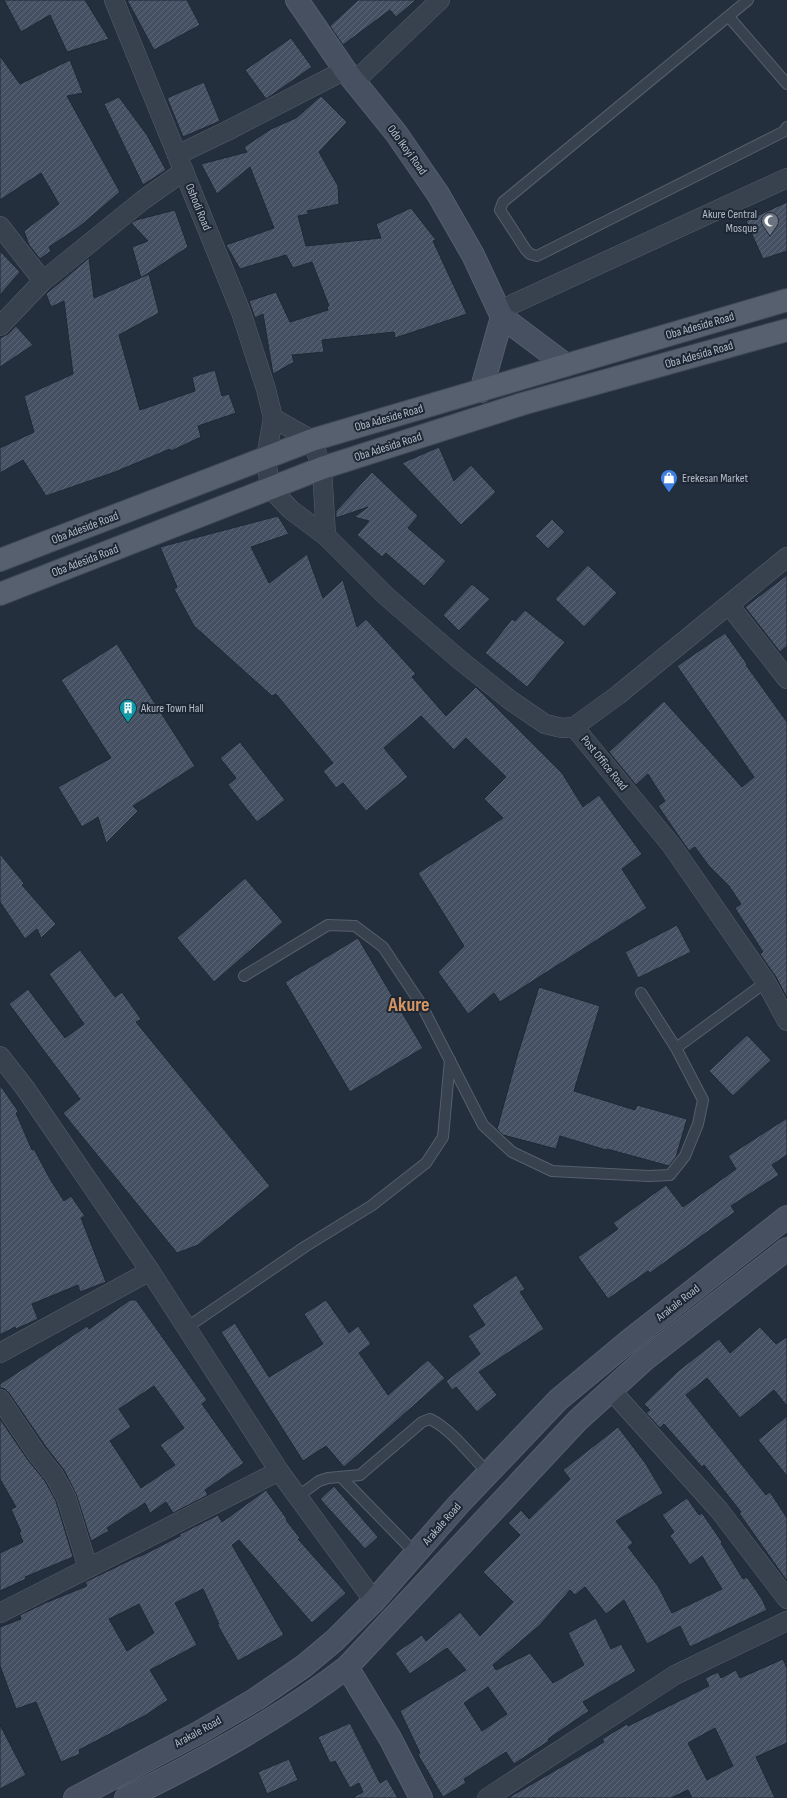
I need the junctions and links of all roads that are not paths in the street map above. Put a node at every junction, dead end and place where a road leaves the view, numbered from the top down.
1 (114, 0) edge
2 (297, 0) edge
3 (440, 0) edge
4 (748, 0) edge
5 (729, 17) junction
6 (350, 76) junction
7 (787, 84) edge
8 (787, 127) edge
9 (181, 163) junction
10 (787, 178) edge
11 (0, 226) edge
12 (43, 281) junction
13 (787, 300) edge
14 (501, 314) junction
15 (0, 326) edge
16 (787, 330) edge
17 (566, 365) junction
18 (481, 391) junction
19 (273, 418) junction
20 (312, 440) junction
21 (266, 458) junction
22 (322, 468) junction
23 (270, 488) junction
24 (326, 536) junction
25 (787, 557) edge
26 (1, 560) edge
27 (0, 594) edge
28 (729, 605) junction
29 (787, 679) edge
30 (574, 727) junction
31 (244, 976) dead end
32 (766, 982) junction
33 (641, 993) dead end
34 (787, 1021) edge
35 (676, 1048) junction
36 (0, 1056) edge
37 (450, 1060) junction
38 (787, 1217) edge
39 (787, 1249) edge
40 (150, 1271) junction
41 (186, 1328) junction
42 (0, 1353) edge
43 (610, 1389) junction
44 (0, 1399) edge
45 (279, 1471) junction
46 (341, 1477) junction
47 (484, 1477) junction
48 (297, 1497) junction
49 (502, 1500) junction
50 (416, 1554) junction
51 (88, 1568) junction
52 (787, 1599) edge
53 (374, 1601) junction
54 (0, 1613) edge
55 (787, 1621) edge
56 (347, 1667) junction
57 (138, 1765) junction
58 (148, 1788) junction
59 (75, 1798) edge
60 (126, 1798) edge
61 (421, 1798) edge
62 (487, 1798) edge

1 - 9 street, Oshodi Road
2 - 6 main road, Odo Ikoyi Road
3 - 6 street
4 - 5 lane
5 - 7 lane
5 - 8 lane
6 - 9 street
6 - 14 main road, Odo Ikoyi Road
9 - 12 street
9 - 19 street, Oshodi Road
10 - 14 street
11 - 12 street
12 - 15 street
13 - 17 main road, Oba Adeside Road
14 - 17 main road
14 - 18 main road
16 - 22 main road, Oba Adesida Road
17 - 18 main road, Oba Adeside Road
18 - 20 main road, Oba Adeside Road
19 - 20 street
19 - 21 street
20 - 21 main road, Oba Adeside Road
20 - 22 street
21 - 23 street
21 - 26 main road, Oba Adeside Road
22 - 23 main road, Oba Adesida Road
22 - 24 street
23 - 24 street, Post Office Road
23 - 27 main road, Oba Adesida Road
24 - 30 street, Post Office Road
25 - 28 street
28 - 29 street
28 - 30 street
30 - 32 street, Post Office Road
31 - 37 lane
32 - 34 street, Post Office Road
32 - 35 lane
33 - 35 lane
35 - 37 lane
36 - 40 street
37 - 41 lane
38 - 47 main road, Arakale Road
39 - 43 main road, Arakale Road
40 - 41 street
40 - 42 street
41 - 45 street
43 - 49 main road, Arakale Road
43 - 52 street
44 - 51 street
45 - 48 street
45 - 51 street
46 - 47 lane
46 - 48 lane
46 - 50 lane
47 - 49 main road
47 - 50 main road, Arakale Road
48 - 53 street
49 - 56 main road, Arakale Road
50 - 53 main road, Arakale Road
51 - 54 street
53 - 57 main road, Arakale Road
55 - 62 street
56 - 58 main road, Arakale Road
56 - 61 main road
57 - 58 main road
57 - 59 main road, Arakale Road
58 - 60 main road, Arakale Road

